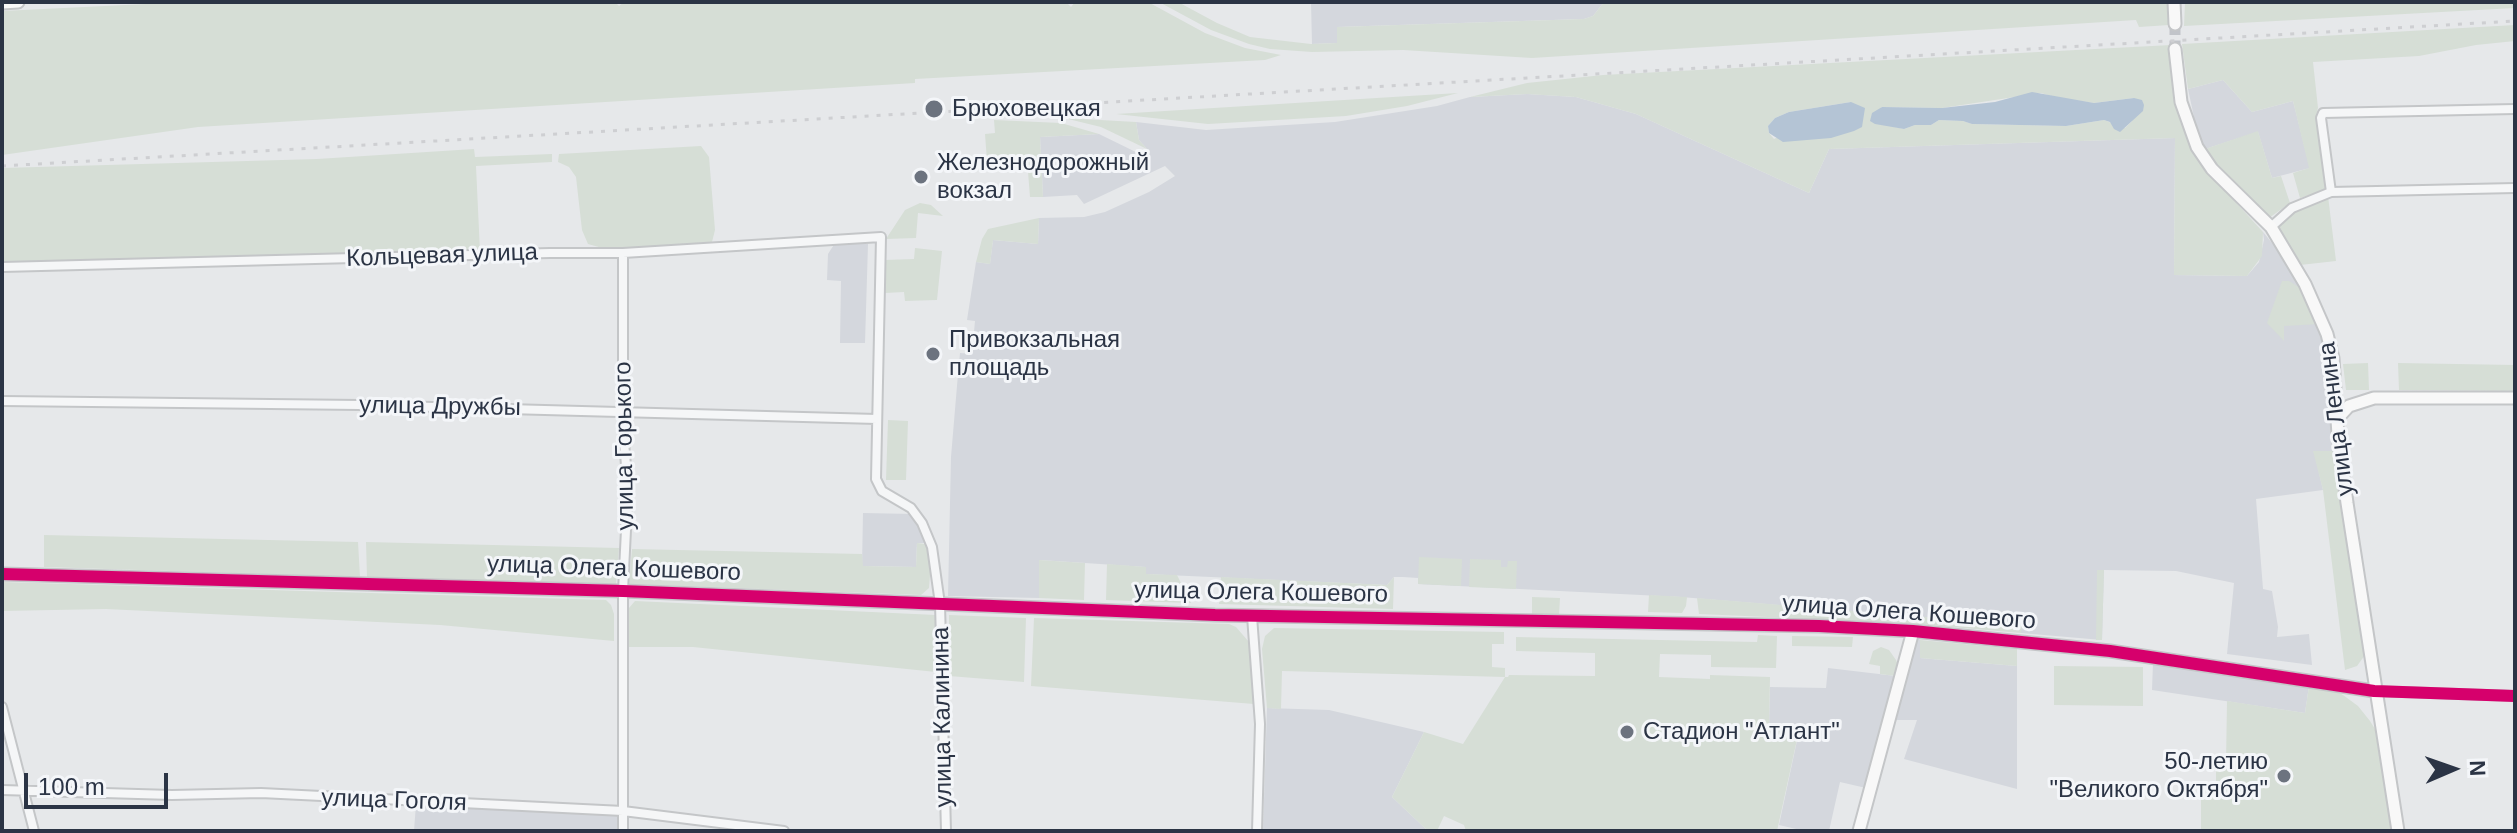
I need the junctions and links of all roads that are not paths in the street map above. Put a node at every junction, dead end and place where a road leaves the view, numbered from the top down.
1 (18, 2) edge
2 (2174, 2) edge
3 (2, 3) edge
4 (2175, 24) tunnel mouth
5 (2175, 49) tunnel mouth
6 (2515, 109) edge
7 (2515, 188) edge
8 (2331, 192) junction
9 (2271, 227) junction
10 (623, 253) junction
11 (2, 267) edge
12 (2515, 398) edge
13 (2, 401) edge
14 (623, 411) junction
15 (877, 419) junction
16 (2337, 419) junction
17 (2, 572) edge
18 (623, 591) junction
19 (940, 604) junction
20 (1252, 616) junction
21 (1913, 631) junction
22 (2374, 691) junction
23 (2515, 696) edge
24 (2, 707) edge
25 (23, 789) junction
26 (2, 790) edge
27 (623, 811) junction
28 (34, 831) edge
29 (623, 831) edge
30 (784, 831) edge
31 (946, 831) edge
32 (1257, 831) edge
33 (1859, 831) edge
34 (2398, 831) edge

1 - 3 street
2 - 4 street
5 - 9 street, улица Ленина
6 - 8 street
7 - 8 street
8 - 9 street
9 - 16 street, улица Ленина
10 - 11 street, Кольцевая улица
10 - 14 street, улица Горького
10 - 15 street, Кольцевая улица
12 - 16 street
13 - 14 street, улица Дружбы
14 - 15 street, улица Дружбы
14 - 18 street, улица Горького
15 - 19 street, улица Калинина
16 - 22 street, улица Ленина
17 - 18 street, улица Олега Кошевого
18 - 19 street, улица Олега Кошевого
18 - 27 street, улица Горького
19 - 20 street, улица Олега Кошевого
19 - 31 street, улица Калинина
20 - 21 street, улица Олега Кошевого
20 - 32 street
21 - 22 street, улица Олега Кошевого
21 - 33 street
22 - 23 street, улица Олега Кошевого
22 - 34 street, улица Ленина
24 - 25 street
25 - 26 street, улица Гоголя
25 - 27 street, улица Гоголя
25 - 28 street
27 - 29 street, улица Горького
27 - 30 street, улица Гоголя

